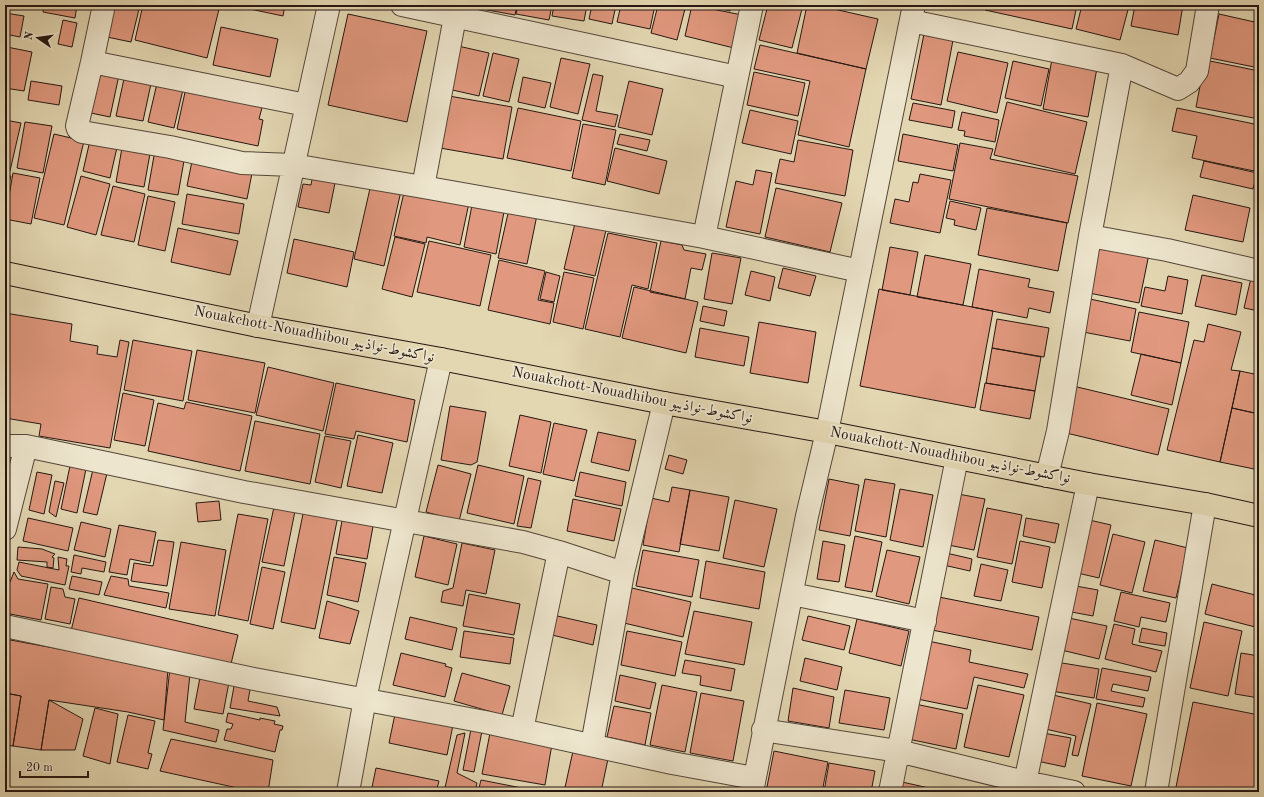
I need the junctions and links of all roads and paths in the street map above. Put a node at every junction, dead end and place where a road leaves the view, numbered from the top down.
1 (104, 5) edge
2 (329, 5) edge
3 (402, 5) edge
4 (752, 5) edge
5 (1208, 5) edge
6 (913, 13) edge
7 (455, 17) junction
8 (92, 62) junction
9 (1122, 65) junction
10 (737, 77) junction
11 (306, 106) junction
12 (293, 165) junction
13 (423, 187) junction
14 (1090, 236) junction
15 (704, 237) junction
16 (860, 271) junction
17 (1259, 271) edge
18 (5, 273) edge
19 (258, 326) junction
20 (441, 360) junction
21 (664, 403) junction
22 (828, 432) junction
23 (16, 446) edge
24 (957, 458) junction
25 (1048, 476) junction
26 (1088, 484) junction
27 (1205, 504) junction
28 (1259, 516) edge
29 (405, 522) junction
30 (5, 529) edge
31 (559, 552) junction
32 (623, 572) junction
33 (792, 594) junction
34 (925, 621) junction
35 (5, 626) edge
36 (365, 699) junction
37 (522, 730) junction
38 (763, 730) junction
39 (592, 745) junction
40 (898, 752) junction
41 (753, 785) edge
42 (1024, 787) edge
43 (348, 792) edge
44 (890, 792) edge
45 (1074, 792) edge
46 (1156, 792) edge

1 - 8 street
2 - 11 street
3 - 7 street
4 - 10 street
5 - 9 street
6 - 9 street
6 - 16 street
7 - 10 street
7 - 13 street
8 - 11 street
8 - 12 street
9 - 14 street
10 - 15 street
11 - 12 street
12 - 13 street
12 - 19 street
13 - 15 street
14 - 17 street
14 - 25 street
15 - 16 street
16 - 22 street
18 - 19 highway, Nouakchott-Nouadhibou نواكشوط-نواذيبو
19 - 20 highway, Nouakchott-Nouadhibou نواكشوط-نواذيبو
20 - 21 highway, Nouakchott-Nouadhibou نواكشوط-نواذيبو
20 - 29 street
21 - 22 highway, Nouakchott-Nouadhibou نواكشوط-نواذيبو
21 - 32 street
22 - 24 highway, Nouakchott-Nouadhibou نواكشوط-نواذيبو
22 - 33 street
23 - 29 street
23 - 30 street
24 - 25 highway, Nouakchott-Nouadhibou نواكشوط-نواذيبو
24 - 34 street
25 - 26 highway, Nouakchott-Nouadhibou نواكشوط-نواذيبو
26 - 27 highway, Nouakchott-Nouadhibou نواكشوط-نواذيبو
26 - 42 street
27 - 28 highway, Nouakchott-Nouadhibou نواكشوط-نواذيبو
27 - 46 street
29 - 31 street
29 - 36 street
31 - 32 street
31 - 37 street
32 - 39 street
33 - 34 street
33 - 38 street
34 - 40 street
35 - 36 street
36 - 37 street
36 - 43 street
37 - 39 street
38 - 40 street
38 - 41 street
39 - 41 street
40 - 42 street
40 - 44 street
42 - 45 street

